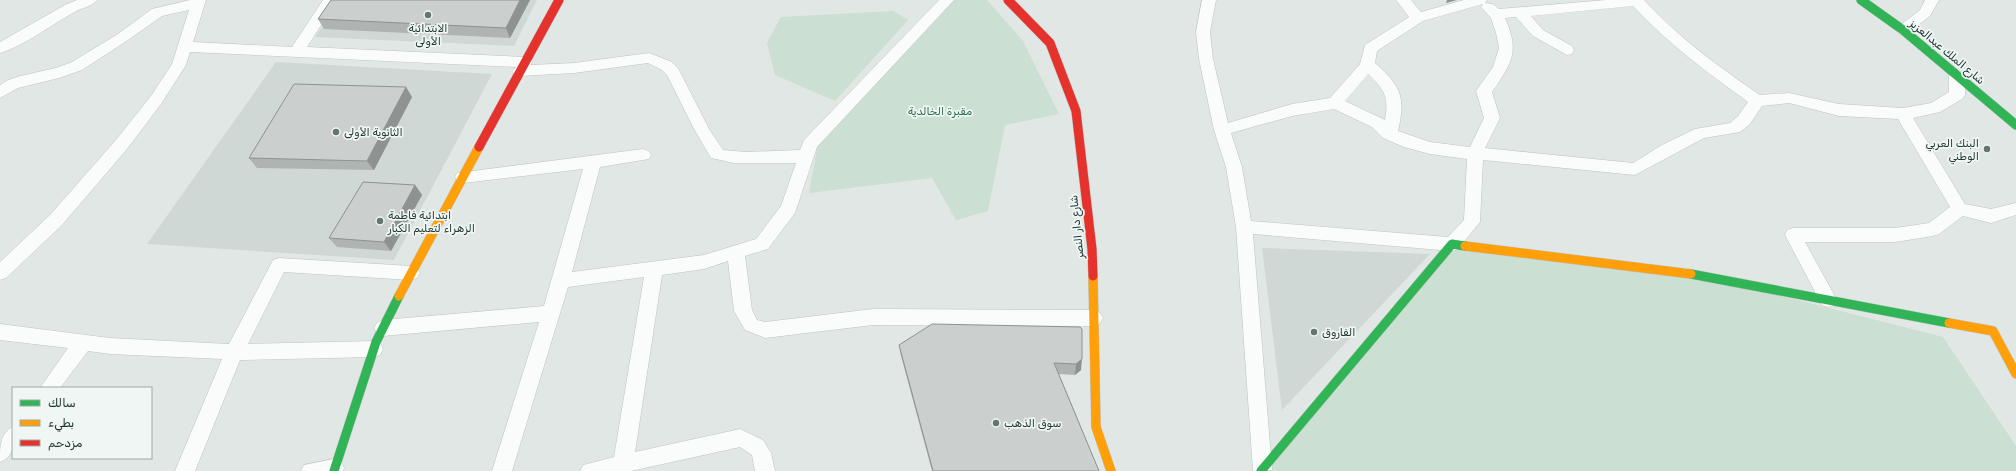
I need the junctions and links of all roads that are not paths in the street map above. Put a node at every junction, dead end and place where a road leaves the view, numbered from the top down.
1 (90, 0) edge
2 (330, 0) edge
3 (559, 0) edge
4 (948, 0) edge
5 (1008, 0) edge
6 (1209, 0) edge
7 (1403, 0) edge
8 (1481, 0) edge
9 (1636, 0) edge
10 (1861, 0) edge
11 (1932, 0) edge
12 (198, 2) edge
13 (1520, 12) junction
14 (1496, 14) junction
15 (1418, 18) junction
16 (1904, 30) junction
17 (184, 47) junction
18 (0, 48) edge
19 (1567, 50) dead end
20 (296, 52) junction
21 (1367, 65) junction
22 (523, 67) junction
23 (1957, 76) junction
24 (0, 93) edge
25 (1757, 102) junction
26 (1335, 103) junction
27 (2009, 113) edge
28 (1903, 114) junction
29 (2016, 125) edge
30 (1222, 130) junction
31 (1389, 134) junction
32 (1475, 153) junction
33 (644, 155) dead end
34 (806, 156) junction
35 (592, 162) junction
36 (464, 176) junction
37 (1960, 209) junction
38 (2016, 209) edge
39 (1244, 227) junction
40 (1452, 244) junction
41 (736, 252) junction
42 (654, 269) junction
43 (411, 273) junction
44 (0, 274) edge
45 (561, 281) junction
46 (1828, 300) junction
47 (551, 313) junction
48 (1094, 318) junction
49 (383, 328) junction
50 (0, 332) edge
51 (83, 343) junction
52 (374, 349) junction
53 (235, 352) junction
54 (2016, 374) edge
55 (50, 387) edge
56 (12, 437) edge
57 (0, 453) edge
58 (623, 464) junction
59 (334, 470) edge
60 (1262, 470) edge
61 (185, 471) edge
62 (311, 471) edge
63 (502, 471) edge
64 (590, 471) edge
65 (765, 471) edge
66 (1111, 471) edge

1 - 18 street
2 - 20 street
3 - 22 street
4 - 34 street
5 - 48 street, شارع دار النصر
6 - 30 street
7 - 15 street
8 - 14 street
8 - 15 street
9 - 13 street
9 - 25 street
10 - 16 street, شارع الملك عبدالعزيز
11 - 16 street
12 - 17 street
12 - 24 street
13 - 14 street
13 - 19 street
14 - 32 street
15 - 21 street
16 - 23 street, شارع الملك عبدالعزيز
17 - 20 street
17 - 44 street
20 - 22 street
21 - 26 street
21 - 31 street
22 - 34 street
22 - 36 street
23 - 27 street, شارع الملك عبدالعزيز
23 - 28 street
25 - 28 street
25 - 32 street
26 - 30 street
26 - 31 street
27 - 29 street, شارع الملك عبدالعزيز
28 - 37 street
30 - 39 street
31 - 32 street
32 - 40 street
33 - 35 street
34 - 41 street
35 - 36 street
35 - 45 street
36 - 43 street
37 - 38 street
37 - 46 street
39 - 40 street
39 - 60 street
40 - 46 street
40 - 60 street
41 - 42 street
41 - 48 street
42 - 45 street
42 - 58 street
43 - 49 street
43 - 53 street
45 - 47 street
46 - 54 street
47 - 49 street
47 - 63 street
48 - 66 street, شارع دار النصر
49 - 52 street
50 - 51 street
51 - 53 street
51 - 55 street
52 - 53 street
52 - 59 street
53 - 61 street
56 - 57 street
58 - 64 street
58 - 65 street
59 - 62 street

